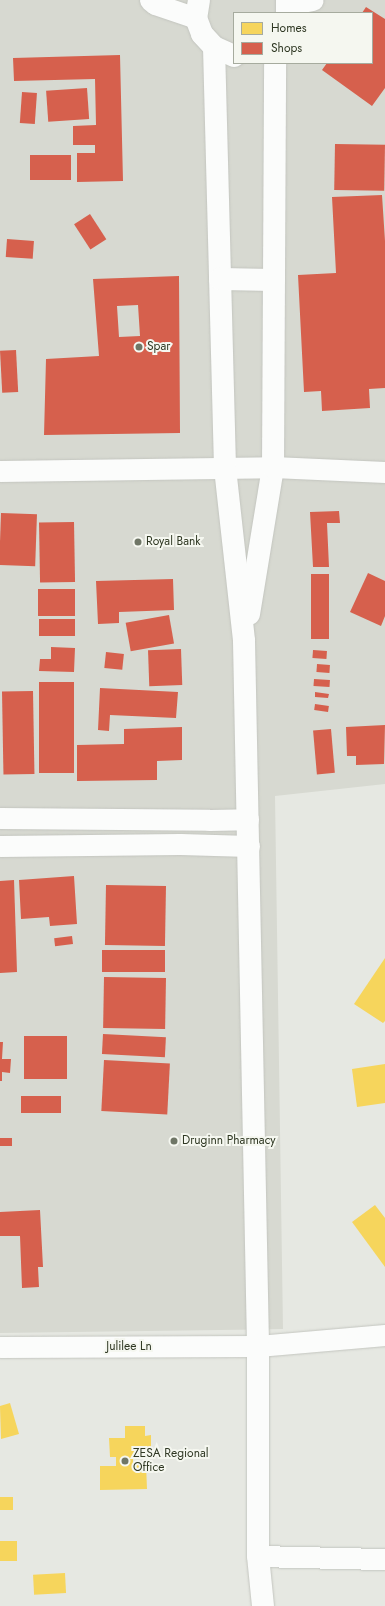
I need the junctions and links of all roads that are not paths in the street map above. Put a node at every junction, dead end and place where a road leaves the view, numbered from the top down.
1 (150, 0) edge
2 (313, 0) edge
3 (287, 6) edge
4 (197, 9) edge
5 (214, 47) junction
6 (233, 56) edge
7 (274, 64) edge
8 (220, 279) junction
9 (274, 280) junction
10 (273, 467) junction
11 (225, 468) junction
12 (0, 471) edge
13 (385, 472) edge
14 (244, 641) junction
15 (0, 818) edge
16 (248, 819) junction
17 (0, 846) edge
18 (249, 846) junction
19 (385, 1335) edge
20 (258, 1346) junction
21 (0, 1347) edge
22 (258, 1556) junction
23 (385, 1559) edge
24 (263, 1606) edge

1 - 4 street
2 - 3 street
4 - 5 street
5 - 6 street
5 - 8 street
7 - 9 street
8 - 9 street
8 - 11 street
9 - 10 street
10 - 11 street
10 - 13 street
10 - 14 street
11 - 12 street
11 - 14 street
14 - 16 street
15 - 16 street
16 - 18 street
17 - 18 street
18 - 20 street
19 - 20 street, Julilee Ln
20 - 21 street, Julilee Ln
20 - 22 street
22 - 23 street
22 - 24 street

